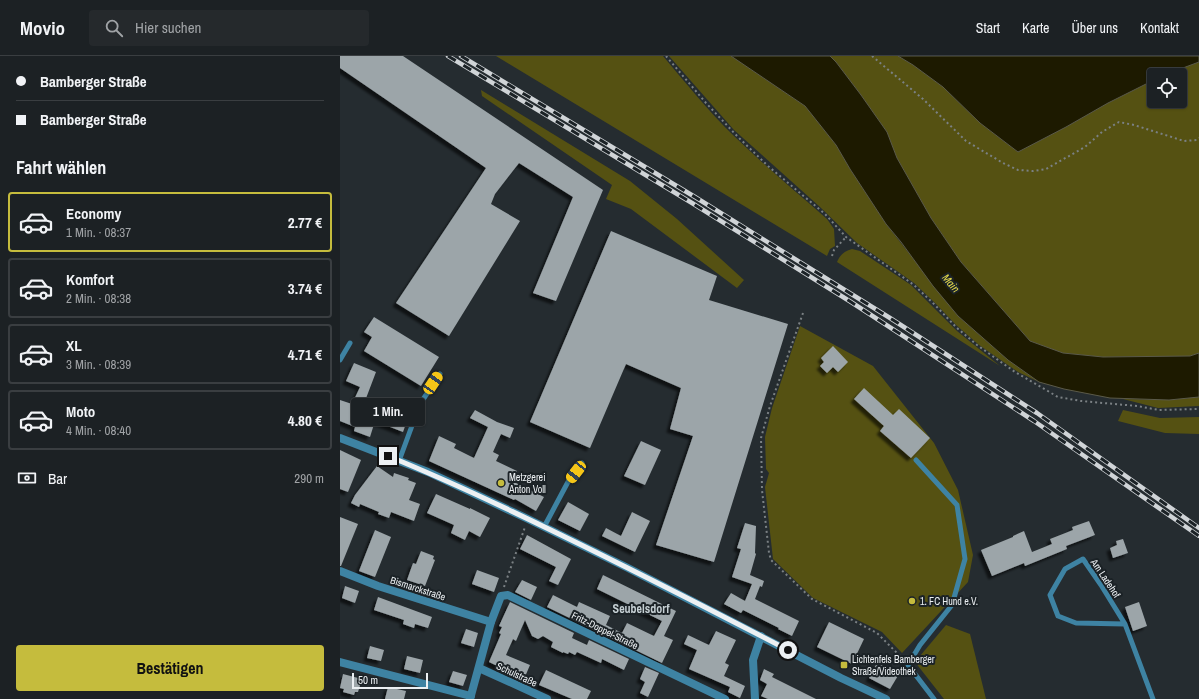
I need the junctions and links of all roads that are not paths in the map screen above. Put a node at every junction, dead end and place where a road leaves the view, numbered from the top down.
1 (350, 343) dead end
2 (340, 360) edge
3 (440, 374) dead end
4 (340, 438) edge
5 (399, 460) junction
6 (916, 460) dead end
7 (582, 463) dead end
8 (544, 527) junction
9 (340, 571) edge
10 (491, 622) junction
11 (1125, 624) junction
12 (761, 636) junction
13 (340, 662) edge
14 (479, 668) junction
15 (471, 697) edge
16 (547, 699) edge
17 (725, 699) edge
18 (755, 699) edge
19 (886, 699) edge
20 (934, 699) edge
21 (1153, 699) edge

1 - 2 lane
3 - 5 lane
4 - 5 street
5 - 8 street
6 - 20 lane
7 - 8 lane
8 - 12 street
9 - 10 street, Bismarckstraße
10 - 14 street
10 - 17 street, Fritz-Doppel-Straße
11 - 11 lane, Am Ladehof
11 - 21 lane, Am Ladehof
12 - 18 street
12 - 19 street
13 - 15 street
14 - 15 street
14 - 16 street, Schulstraße

